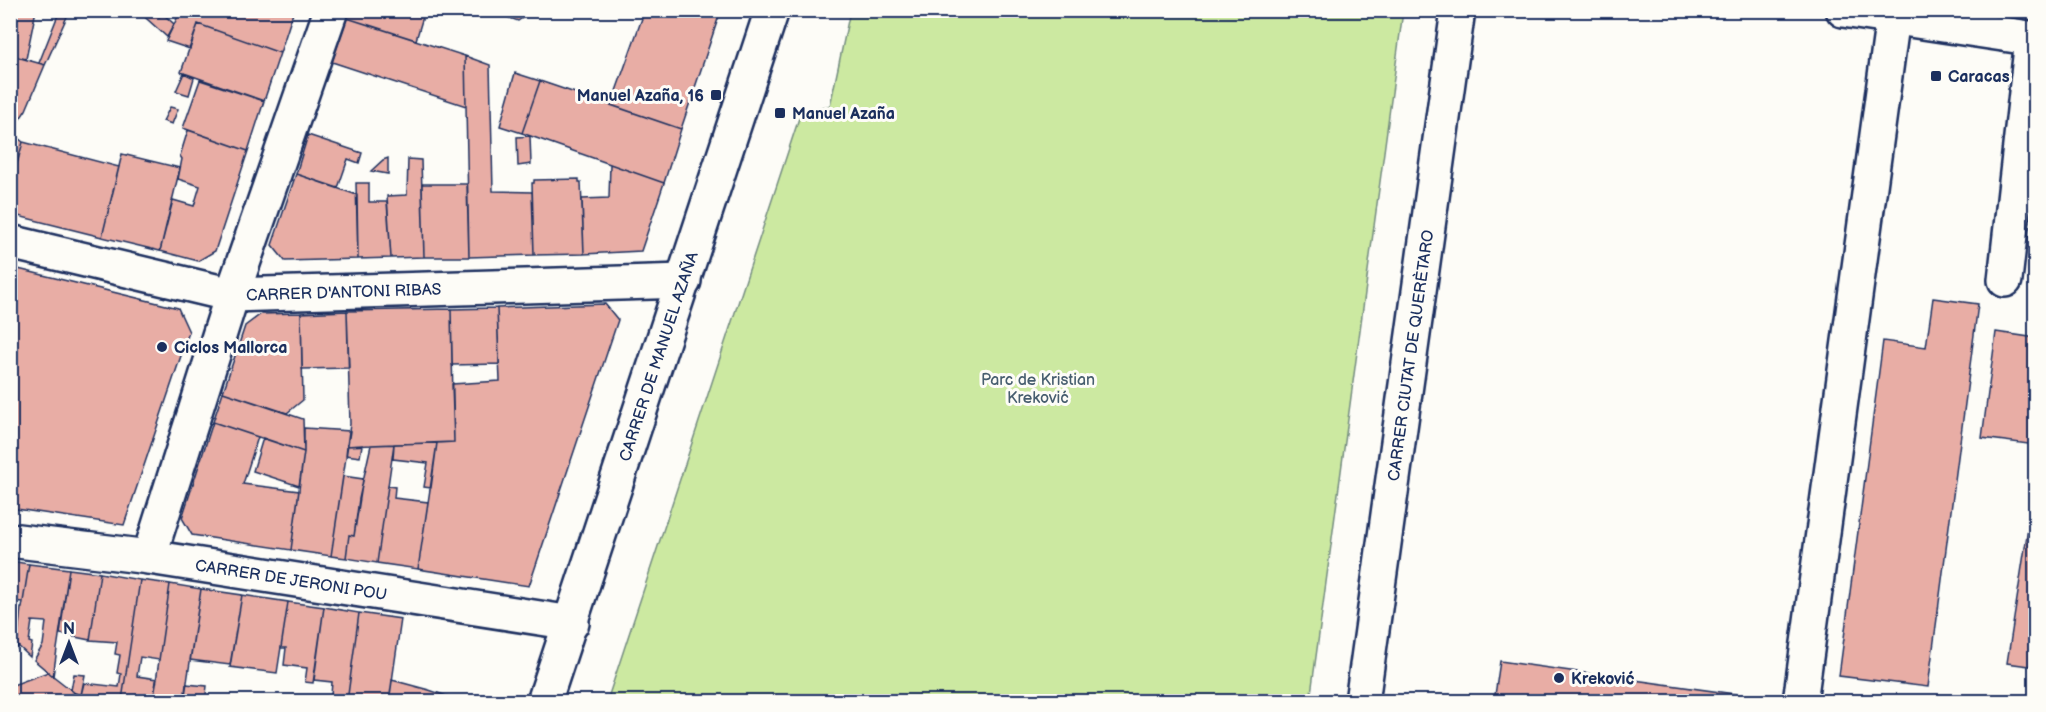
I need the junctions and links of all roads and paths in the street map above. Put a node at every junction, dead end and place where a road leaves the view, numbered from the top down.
1 (331, 10) edge
2 (772, 10) edge
3 (1458, 10) edge
4 (1843, 10) edge
5 (1893, 17) junction
6 (2034, 39) edge
7 (10, 242) edge
8 (2005, 280) dead end
9 (684, 281) junction
10 (232, 295) junction
11 (10, 540) edge
12 (149, 557) junction
13 (572, 623) junction
14 (544, 702) edge
15 (1362, 702) edge
16 (1800, 702) edge

1 - 10 street
2 - 9 street, CARRER DE MANUEL AZAÑA
3 - 15 street, CARRER CIUTAT DE QUERÈTARO
4 - 5 street
5 - 6 street
5 - 16 street
6 - 8 street
7 - 10 street, CARRER D'ANTONI RIBAS
9 - 10 street, CARRER D'ANTONI RIBAS
9 - 13 street, CARRER DE MANUEL AZAÑA
10 - 12 street
11 - 12 street, CARRER DE JERONI POU
12 - 13 street, CARRER DE JERONI POU
13 - 14 street, CARRER DE MANUEL AZAÑA

